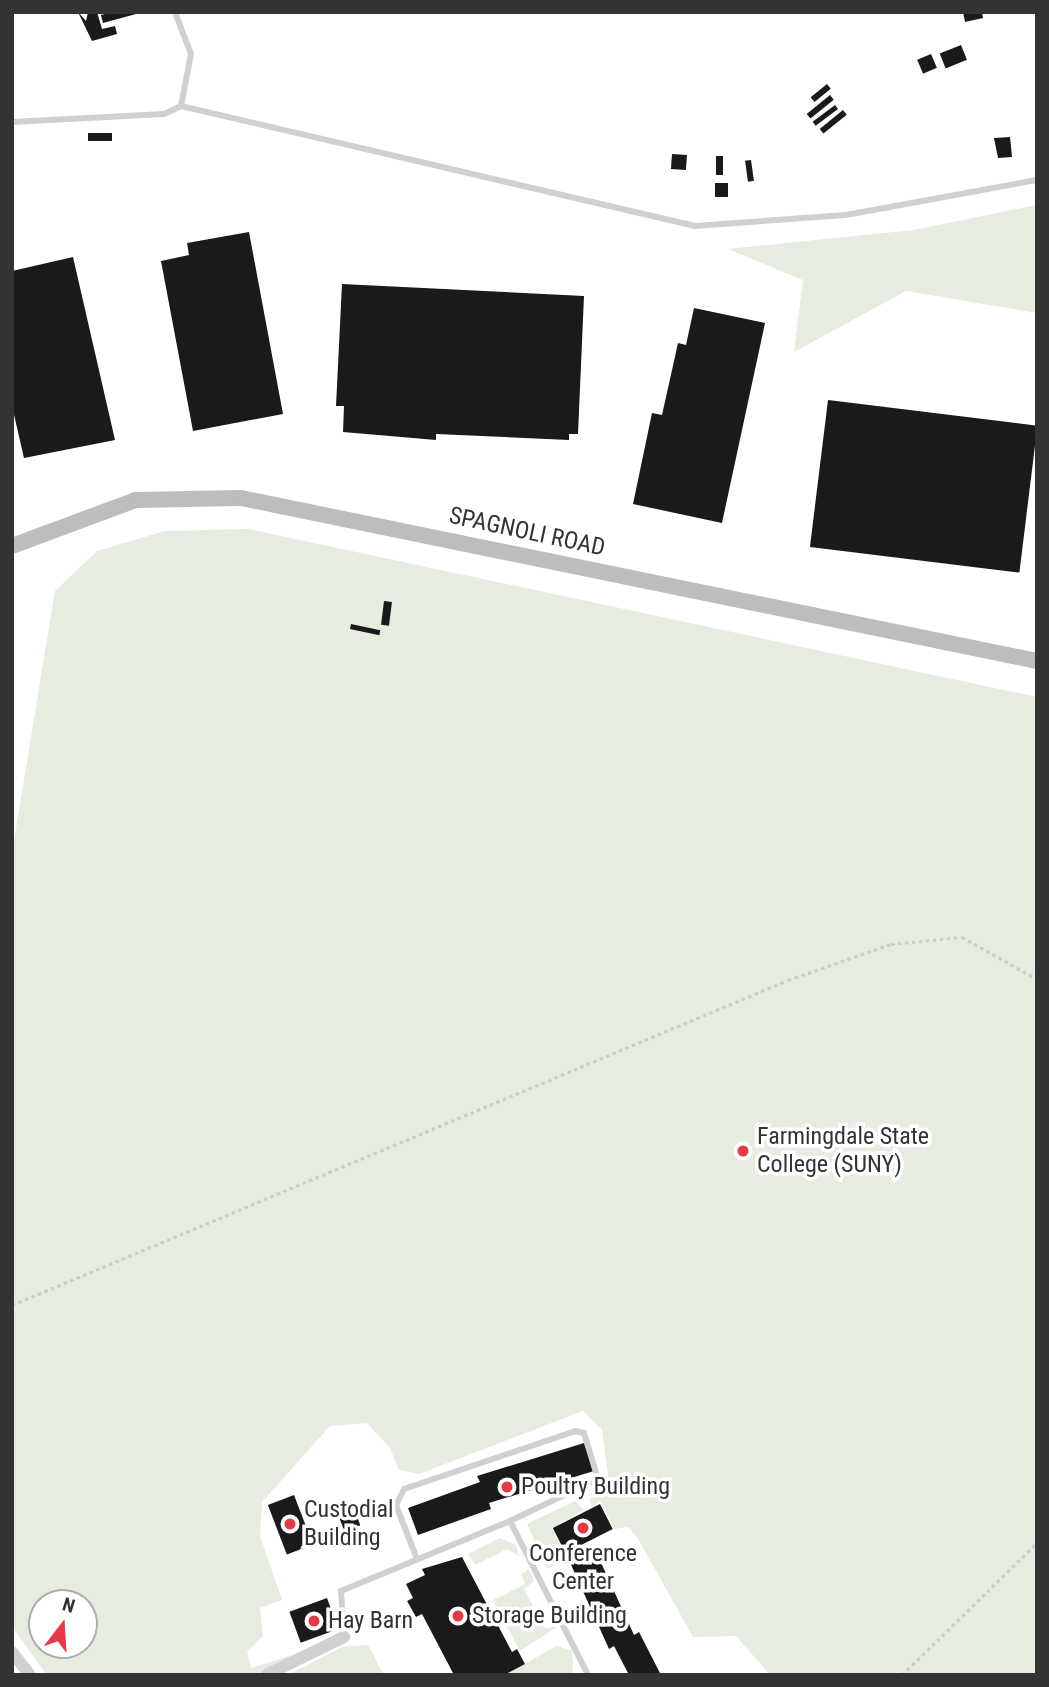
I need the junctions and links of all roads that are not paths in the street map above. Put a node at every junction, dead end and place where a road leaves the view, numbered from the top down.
1 (175, 12) edge
2 (181, 106) junction
3 (12, 122) edge
4 (1037, 180) edge
5 (12, 546) edge
6 (1037, 661) edge
7 (510, 1521) junction
8 (416, 1559) junction
9 (344, 1637) joint
10 (12, 1652) edge
11 (30, 1675) edge
12 (266, 1675) edge
13 (588, 1675) edge

1 - 2 lane
2 - 3 lane
2 - 4 lane
5 - 6 main road, SPAGNOLI ROAD
7 - 8 lane
7 - 8 lane
7 - 13 lane
8 - 9 lane
9 - 12 street
10 - 11 street

